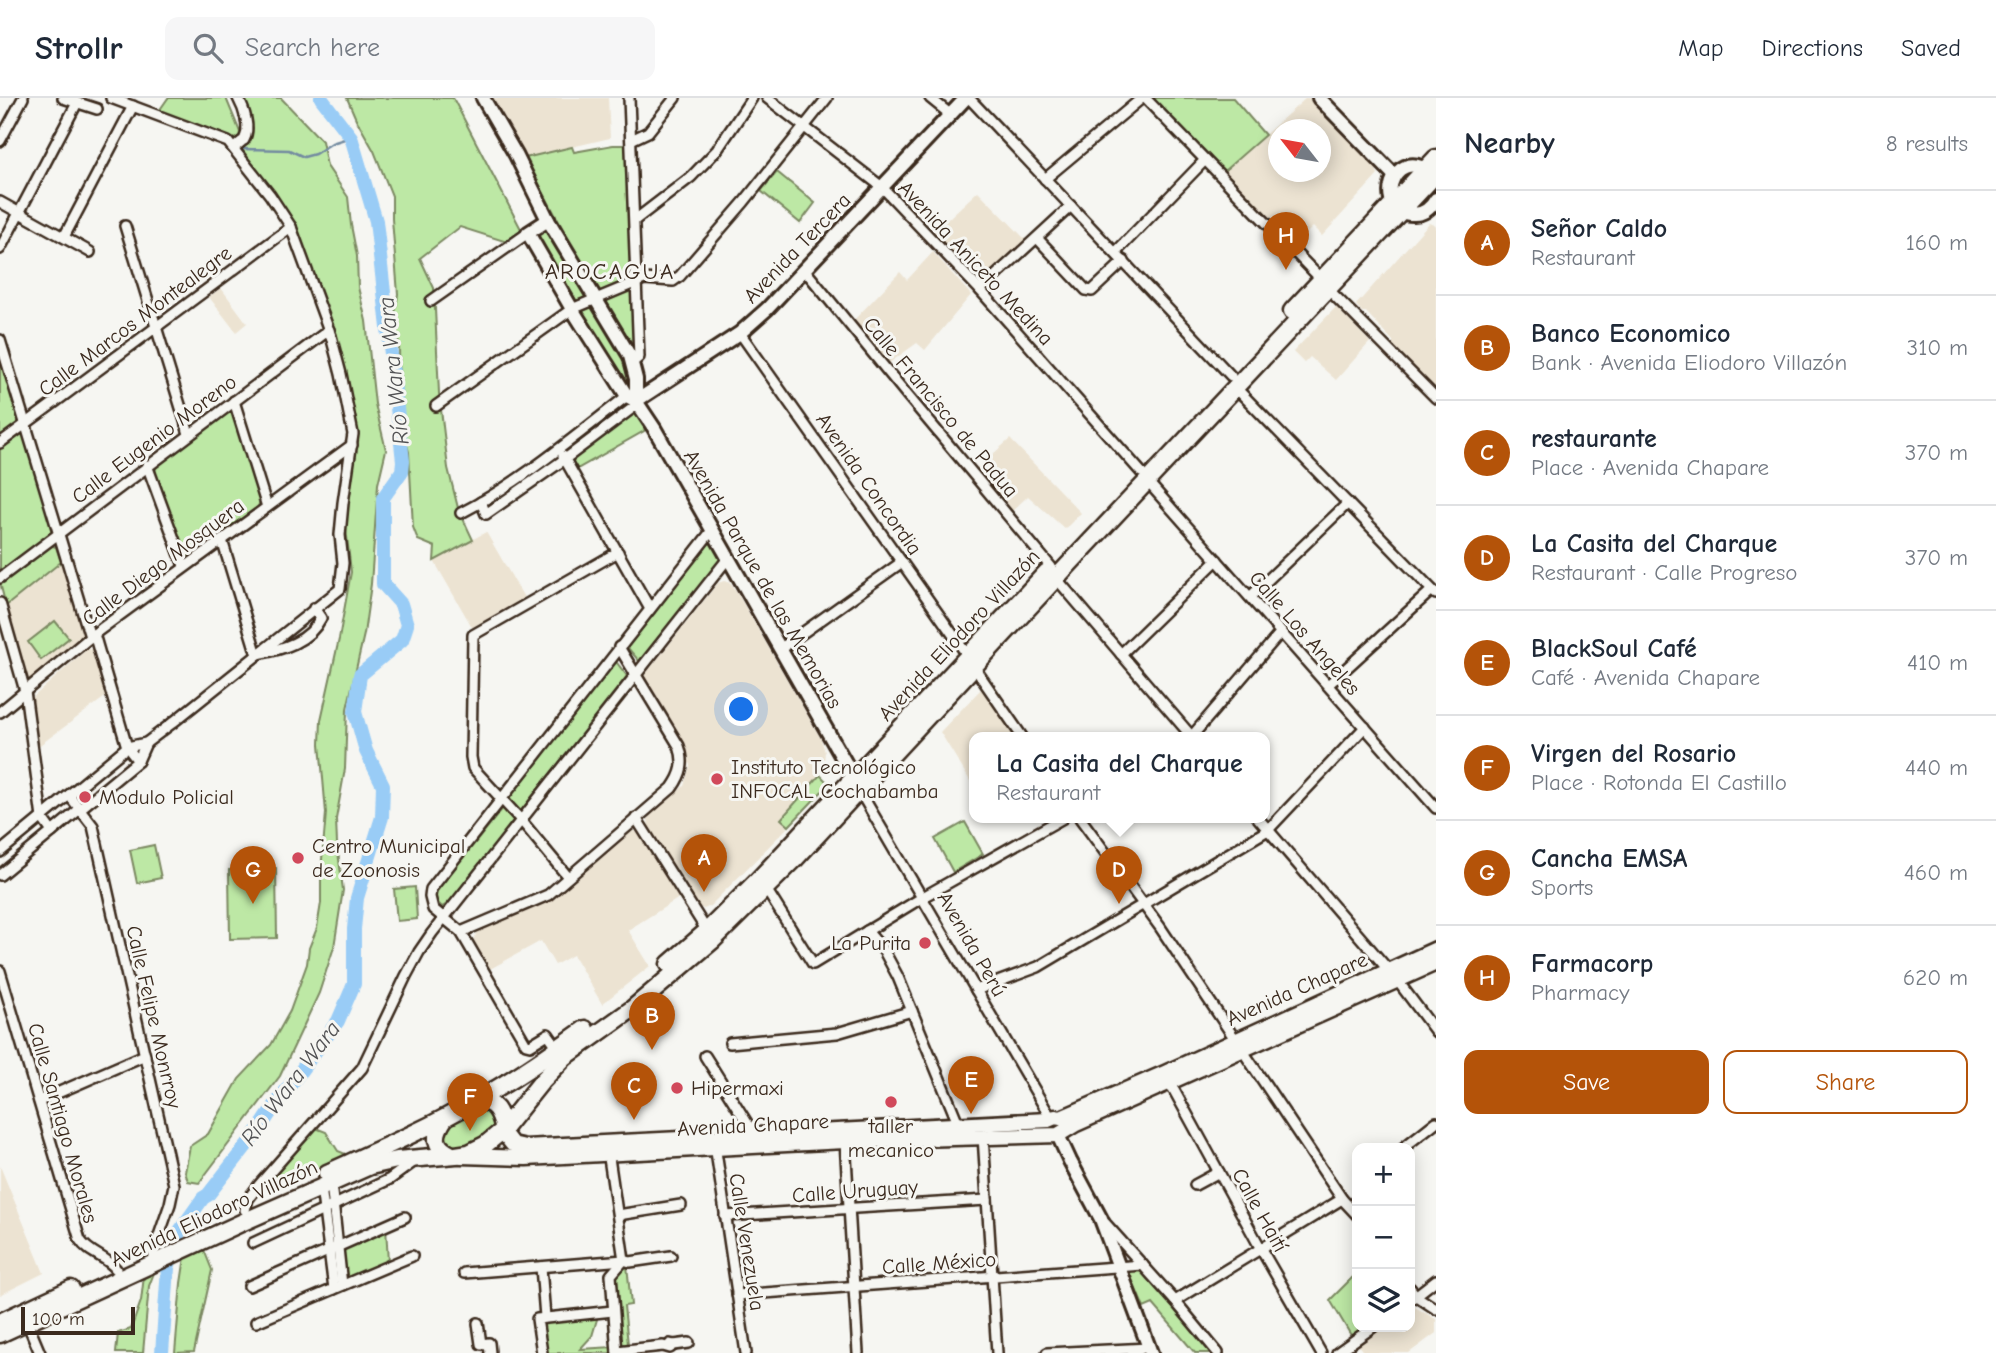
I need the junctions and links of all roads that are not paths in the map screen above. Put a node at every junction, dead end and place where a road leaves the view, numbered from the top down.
1 (23, 98) edge
2 (63, 98) edge
3 (238, 98) edge
4 (484, 98) edge
5 (675, 98) edge
6 (752, 98) edge
7 (767, 98) edge
8 (827, 98) edge
9 (930, 98) edge
10 (968, 98) edge
11 (1144, 98) edge
12 (1319, 98) edge
13 (1329, 98) edge
14 (111, 99) edge
15 (627, 100) edge
16 (77, 103) junction
17 (133, 106) junction
18 (97, 109) dead end
19 (951, 115) junction
20 (1344, 118) junction
21 (803, 127) junction
22 (631, 140) junction
23 (0, 141) edge
24 (234, 148) junction
25 (1205, 160) junction
26 (1434, 171) edge
27 (1397, 173) junction
28 (1045, 179) junction
29 (882, 187) junction
30 (0, 202) edge
31 (1071, 206) junction
32 (1397, 207) junction
33 (1434, 207) edge
34 (19, 213) junction
35 (548, 220) junction
36 (635, 220) junction
37 (125, 226) dead end
38 (291, 227) junction
39 (528, 233) junction
40 (64, 237) junction
41 (1037, 238) junction
42 (0, 249) edge
43 (90, 252) dead end
44 (1116, 252) junction
45 (1124, 261) junction
46 (804, 269) junction
47 (636, 282) junction
48 (1325, 284) junction
49 (980, 290) junction
50 (595, 300) junction
51 (431, 301) dead end
52 (572, 309) junction
53 (157, 328) junction
54 (329, 330) junction
55 (740, 333) junction
56 (0, 340) edge
57 (632, 363) junction
58 (1233, 382) junction
59 (1436, 398) edge
60 (634, 400) junction
61 (234, 401) junction
62 (436, 406) dead end
63 (26, 425) junction
64 (189, 434) junction
65 (0, 443) edge
66 (352, 445) junction
67 (559, 449) junction
68 (565, 459) junction
69 (147, 466) junction
70 (1144, 476) junction
71 (481, 502) junction
72 (1348, 503) junction
73 (267, 507) junction
74 (461, 513) dead end
75 (713, 530) junction
76 (59, 531) junction
77 (222, 540) junction
78 (618, 552) junction
79 (729, 557) junction
80 (1217, 560) junction
81 (902, 562) junction
82 (184, 566) junction
83 (1053, 573) junction
84 (0, 578) edge
85 (1435, 593) edge
86 (1250, 597) junction
87 (0, 603) edge
88 (314, 608) junction
89 (650, 609) junction
90 (1281, 632) junction
91 (92, 635) junction
92 (619, 647) junction
93 (780, 649) junction
94 (1121, 654) junction
95 (257, 655) junction
96 (971, 662) junction
97 (636, 673) junction
98 (1328, 685) junction
99 (25, 691) junction
100 (0, 712) edge
101 (1365, 727) junction
102 (1019, 732) edge
103 (1188, 732) edge
104 (1196, 732) edge
105 (146, 743) junction
106 (127, 747) junction
107 (138, 761) junction
108 (856, 784) junction
109 (69, 795) junction
110 (503, 799) junction
111 (1436, 808) edge
112 (81, 809) junction
113 (41, 818) junction
114 (636, 818) junction
115 (520, 819) junction
116 (1054, 823) edge
117 (1084, 823) edge
118 (1262, 823) edge
119 (1268, 831) junction
120 (52, 832) junction
121 (0, 852) edge
122 (0, 875) edge
123 (568, 877) junction
124 (766, 889) junction
125 (923, 897) junction
126 (1144, 905) junction
127 (443, 918) junction
128 (867, 931) junction
129 (461, 932) junction
130 (707, 932) junction
131 (1436, 949) edge
132 (1436, 963) edge
133 (0, 971) edge
134 (1393, 976) junction
135 (976, 990) junction
136 (912, 1012) junction
137 (1436, 1031) edge
138 (730, 1042) dead end
139 (1238, 1045) junction
140 (558, 1048) junction
141 (145, 1055) junction
142 (705, 1056) dead end
143 (1170, 1083) junction
144 (477, 1100) junction
145 (39, 1101) junction
146 (445, 1118) junction
147 (1436, 1122) edge
148 (958, 1123) junction
149 (1056, 1126) junction
150 (503, 1130) junction
151 (754, 1134) junction
152 (983, 1136) junction
153 (845, 1141) junction
154 (714, 1142) junction
155 (1409, 1143) edge
156 (608, 1148) junction
157 (525, 1152) junction
158 (454, 1155) junction
159 (419, 1158) junction
160 (1219, 1172) junction
161 (326, 1185) junction
162 (1195, 1185) dead end
163 (1342, 1199) junction
164 (987, 1200) junction
165 (334, 1205) junction
166 (681, 1205) dead end
167 (850, 1209) junction
168 (245, 1210) junction
169 (323, 1210) junction
170 (1352, 1210) edge
171 (618, 1215) junction
172 (725, 1216) junction
173 (405, 1217) dead end
174 (1101, 1219) junction
175 (192, 1240) junction
176 (253, 1243) dead end
177 (334, 1248) junction
178 (1261, 1249) junction
179 (155, 1255) junction
180 (412, 1256) dead end
181 (671, 1256) dead end
182 (624, 1260) junction
183 (1143, 1265) junction
184 (541, 1266) junction
185 (1120, 1267) junction
186 (116, 1269) junction
187 (464, 1273) dead end
188 (992, 1277) junction
189 (1436, 1280) edge
190 (249, 1286) dead end
191 (854, 1286) junction
192 (338, 1287) junction
193 (1415, 1293) edge
194 (737, 1295) junction
195 (1415, 1297) edge
196 (1175, 1301) junction
197 (1436, 1308) edge
198 (613, 1311) junction
199 (545, 1317) junction
200 (0, 1321) edge
201 (27, 1322) junction
202 (256, 1322) dead end
203 (478, 1322) dead end
204 (1366, 1332) edge
205 (0, 1334) edge
206 (689, 1343) dead end
207 (1150, 1350) edge
208 (617, 1352) edge
209 (40, 1353) edge
210 (491, 1353) edge
211 (542, 1353) edge
212 (746, 1353) edge
213 (858, 1353) edge
214 (997, 1353) edge
215 (1047, 1353) edge
216 (1218, 1353) edge
217 (1321, 1353) edge
218 (1337, 1353) edge

1 - 23 street
2 - 16 street
3 - 24 street
4 - 35 street
5 - 22 street
6 - 36 street
7 - 21 street, Avenida Aniceto Medina
8 - 21 street
9 - 19 street
10 - 19 street, Avenida Tercera
10 - 28 street
11 - 25 street
11 - 28 street
12 - 20 street
13 - 20 street
14 - 17 street
15 - 22 street
16 - 18 street
16 - 34 street
17 - 24 street
17 - 40 street
19 - 29 street, Avenida Tercera
20 - 27 street
21 - 29 street, Avenida Aniceto Medina
21 - 47 street
22 - 36 street
24 - 38 street
25 - 44 street
25 - 48 street
26 - 27 street
26 - 32 highway, Avenida Eliodoro Villazón
27 - 32 street
28 - 31 street
29 - 46 street, Avenida Tercera
29 - 49 street, Avenida Aniceto Medina
30 - 34 street
31 - 41 street
31 - 44 street
32 - 33 street
32 - 48 highway, Avenida Eliodoro Villazón
34 - 40 street
34 - 42 street
35 - 39 street
35 - 50 street
36 - 47 street
37 - 53 street
38 - 53 street, Calle Marcos Montealegre
38 - 54 street
39 - 51 street
39 - 52 street, Avenida Parque de las Memorias
40 - 43 street
41 - 45 street
41 - 49 street
44 - 45 street
45 - 58 street
46 - 55 street, Avenida Tercera
46 - 83 street, Calle Francisco de Padua
47 - 50 street
47 - 57 street
48 - 58 highway, Avenida Eliodoro Villazón
48 - 59 street
49 - 70 street, Avenida Aniceto Medina
50 - 52 street
50 - 57 street
52 - 60 street, Avenida Parque de las Memorias
52 - 62 street
53 - 63 street, Calle Marcos Montealegre
53 - 64 street
54 - 61 street, Calle Eugenio Moreno
54 - 66 street
55 - 60 street, Avenida Tercera
55 - 81 street, Avenida Concordia
56 - 63 street
57 - 60 street
58 - 70 highway, Avenida Eliodoro Villazón
58 - 72 street
60 - 67 street, Avenida Tercera
60 - 68 street, Avenida Tercera
60 - 75 street, Avenida Parque de las Memorias
61 - 64 street, Calle Eugenio Moreno
61 - 73 street
63 - 65 street, Calle Marcos Montealegre
63 - 76 street
64 - 69 street, Calle Eugenio Moreno
66 - 73 street, Calle Diego Mosquera
66 - 88 street
67 - 68 street
67 - 71 street, Avenida Tercera
68 - 71 street, Avenida Tercera
68 - 78 street
69 - 76 street, Calle Eugenio Moreno
69 - 82 street
70 - 80 street, Calle Los Angeles
70 - 83 highway, Avenida Eliodoro Villazón
71 - 74 street, Avenida Tercera
72 - 85 street
72 - 86 street
73 - 77 street, Calle Diego Mosquera
75 - 79 street, Avenida Parque de las Memorias
75 - 89 street
76 - 84 street, Calle Eugenio Moreno
76 - 91 street
77 - 82 street, Calle Diego Mosquera
77 - 95 street
78 - 89 street
78 - 110 street
79 - 93 street, Avenida Parque de las Memorias
79 - 97 street
80 - 86 street, Calle Los Angeles
80 - 94 street
81 - 93 street
81 - 96 street, Avenida Concordia
82 - 91 street, Calle Diego Mosquera
83 - 94 street, Calle Francisco de Padua
83 - 96 highway, Avenida Eliodoro Villazón
85 - 98 street
86 - 90 street, Calle Los Angeles
87 - 99 street
88 - 95 street
88 - 95 street
89 - 92 street
90 - 98 street, Calle Los Angeles
90 - 104 street
91 - 99 street, Calle Diego Mosquera
91 - 106 street
92 - 97 street
92 - 110 street
93 - 108 street, Avenida Parque de las Memorias
94 - 103 street, Calle Francisco de Padua
95 - 105 street
96 - 102 street, Avenida Concordia
96 - 108 highway, Avenida Eliodoro Villazón
97 - 114 street
97 - 115 street
98 - 101 street, Calle Los Angeles
99 - 100 street, Calle Diego Mosquera
99 - 113 street
101 - 111 street, Calle Los Angeles
101 - 119 street
105 - 106 street
105 - 107 street
106 - 107 street
106 - 109 street
107 - 112 street
108 - 124 highway, Avenida Eliodoro Villazón
108 - 125 street, Avenida Perú
108 - 130 highway, Avenida Eliodoro Villazón
109 - 112 street, Calle Felipe Monrroy
109 - 113 street
110 - 115 street
110 - 127 street
112 - 120 street
112 - 141 street, Calle Felipe Monrroy
113 - 120 street
113 - 121 street
114 - 123 street
114 - 130 street
115 - 123 street
115 - 127 street
116 - 125 street
117 - 126 street
118 - 119 street
119 - 126 street
119 - 134 street
120 - 122 street
123 - 129 street
124 - 128 street
124 - 150 highway, Avenida Eliodoro Villazón
125 - 128 street
125 - 135 street, Avenida Perú
126 - 135 street
126 - 139 street
127 - 129 street
127 - 168 street
128 - 136 street
129 - 140 street
130 - 140 highway, Avenida Eliodoro Villazón
131 - 134 main road, Avenida Chapare
132 - 134 main road, Avenida Chapare
133 - 145 street, Calle Santiago Morales
134 - 137 street
134 - 139 main road, Avenida Chapare
135 - 149 street, Avenida Perú
136 - 138 street
136 - 148 street
139 - 143 main road, Avenida Chapare
139 - 149 main road, Avenida Chapare
139 - 163 street
140 - 144 highway, Avenida Eliodoro Villazón
141 - 145 street
141 - 179 street, Calle Felipe Monrroy
142 - 151 street
143 - 149 main road, Avenida Chapare
143 - 160 street, Calle Haití
144 - 146 highway
144 - 150 highway
145 - 186 street, Calle Santiago Morales
146 - 158 highway
146 - 168 highway, Avenida Eliodoro Villazón
147 - 155 street
148 - 149 main road, Avenida Chapare
148 - 151 main road, Avenida Chapare
149 - 152 main road, Avenida Chapare
149 - 174 street, Avenida Perú
150 - 157 main road
150 - 158 highway
151 - 154 main road, Avenida Chapare
152 - 153 main road, Avenida Chapare
152 - 164 street
153 - 154 main road, Avenida Chapare
153 - 167 street
154 - 156 main road, Avenida Chapare
154 - 172 street, Calle Venezuela
156 - 157 main road, Avenida Chapare
156 - 171 street
157 - 158 main road, Avenida Chapare
158 - 159 highway, Avenida Eliodoro Villazón
159 - 161 highway, Avenida Eliodoro Villazón
159 - 165 street
160 - 162 street
160 - 178 street, Calle Haití
161 - 165 street
161 - 169 street
161 - 175 highway, Avenida Eliodoro Villazón
163 - 170 street
163 - 178 street
164 - 167 street, Calle Uruguay
164 - 188 street
165 - 169 street
165 - 177 street
166 - 171 street
167 - 172 street, Calle Uruguay
167 - 191 street
168 - 175 highway, Avenida Eliodoro Villazón
169 - 176 street
169 - 177 street
171 - 182 street
172 - 194 street, Calle Venezuela
173 - 177 street
174 - 183 street, Avenida Perú
174 - 185 street
175 - 179 highway, Avenida Eliodoro Villazón
177 - 190 street
177 - 192 street
178 - 196 street
178 - 217 street, Calle Haití
179 - 186 highway, Avenida Eliodoro Villazón
179 - 201 highway, Avenida Eliodoro Villazón
180 - 192 street
181 - 182 street
182 - 184 street
182 - 198 street
183 - 185 street, Calle México
183 - 196 street, Avenida Perú
184 - 187 street
184 - 199 street
185 - 188 street, Calle México
185 - 207 street
186 - 200 highway, Avenida Eliodoro Villazón
188 - 191 street, Calle México
188 - 214 street
189 - 193 street
191 - 194 street, Calle México
191 - 213 street
192 - 202 street
194 - 212 street, Calle Venezuela
195 - 197 street
196 - 216 street, Avenida Perú
198 - 199 street
198 - 208 street
199 - 211 street
201 - 205 highway, Avenida Eliodoro Villazón
201 - 209 street
203 - 210 street
204 - 218 street
206 - 208 street
207 - 215 street

